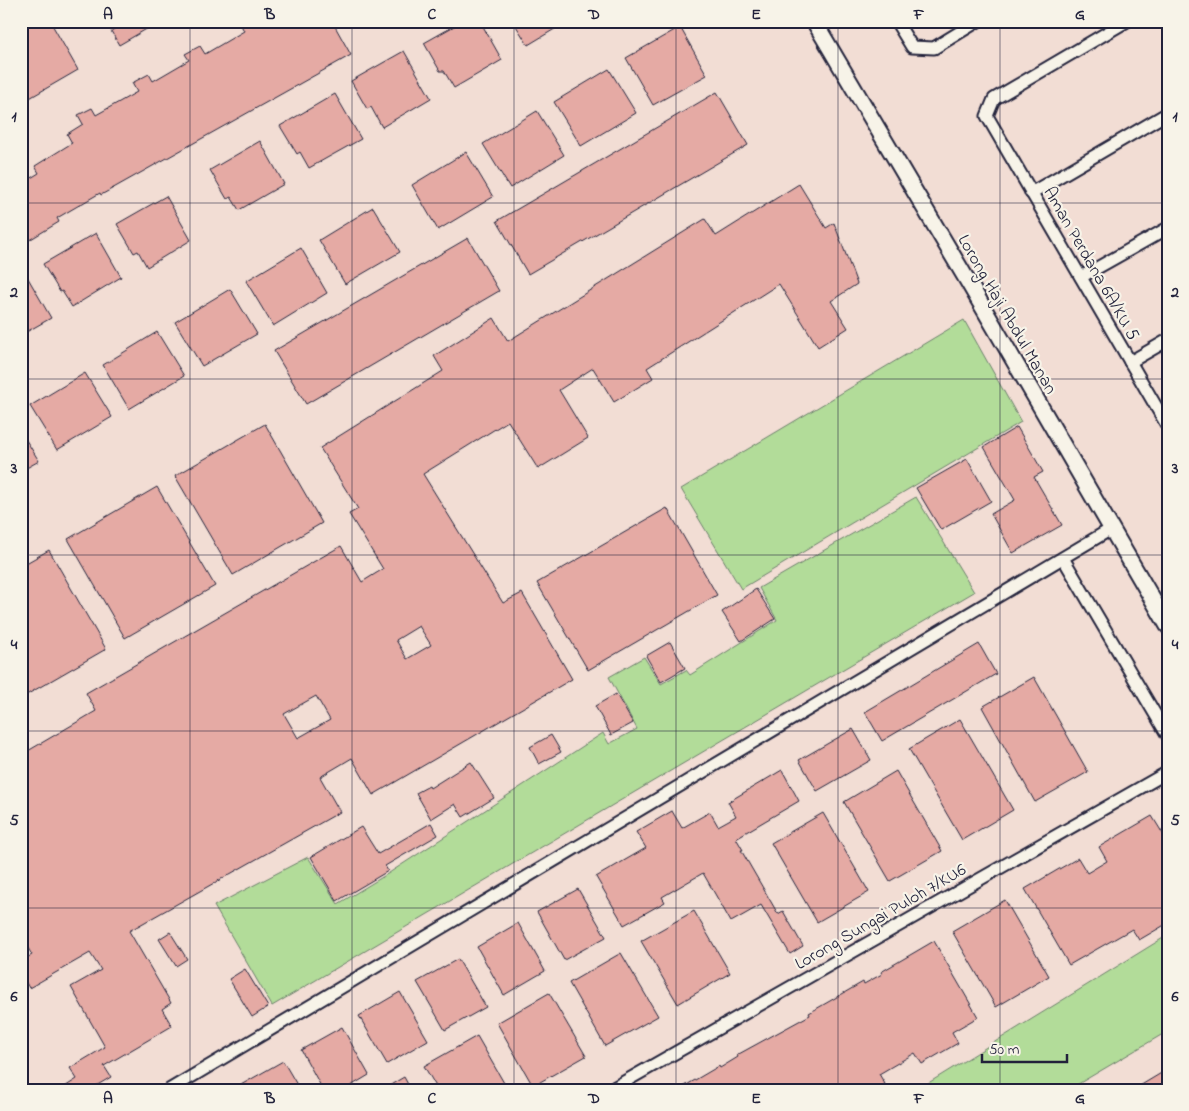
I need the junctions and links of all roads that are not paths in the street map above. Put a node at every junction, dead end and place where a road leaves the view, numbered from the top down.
1 (814, 21) edge
2 (896, 21) edge
3 (978, 21) edge
4 (1127, 21) edge
5 (1168, 113) edge
6 (1031, 193) junction
7 (1168, 228) edge
8 (1081, 277) junction
9 (1168, 340) edge
10 (1130, 362) junction
11 (1168, 426) edge
12 (1112, 530) junction
13 (1063, 558) junction
14 (1168, 626) edge
15 (1168, 736) edge
16 (1168, 772) edge
17 (169, 1090) edge
18 (610, 1090) edge

1 - 12 street, Lorong Haji Abdul Manan
2 - 3 street
4 - 6 street, Aman Perdana 6A/KU 5
5 - 6 street
6 - 8 street, Aman Perdana 6A/KU 5
7 - 8 street
8 - 10 street, Aman Perdana 6A/KU 5
9 - 10 street
10 - 11 street, Aman Perdana 6A/KU 5
12 - 13 street
12 - 14 street, Lorong Haji Abdul Manan
13 - 15 street
13 - 17 street
16 - 18 street, Lorong Sungai Puloh 7/KU6

